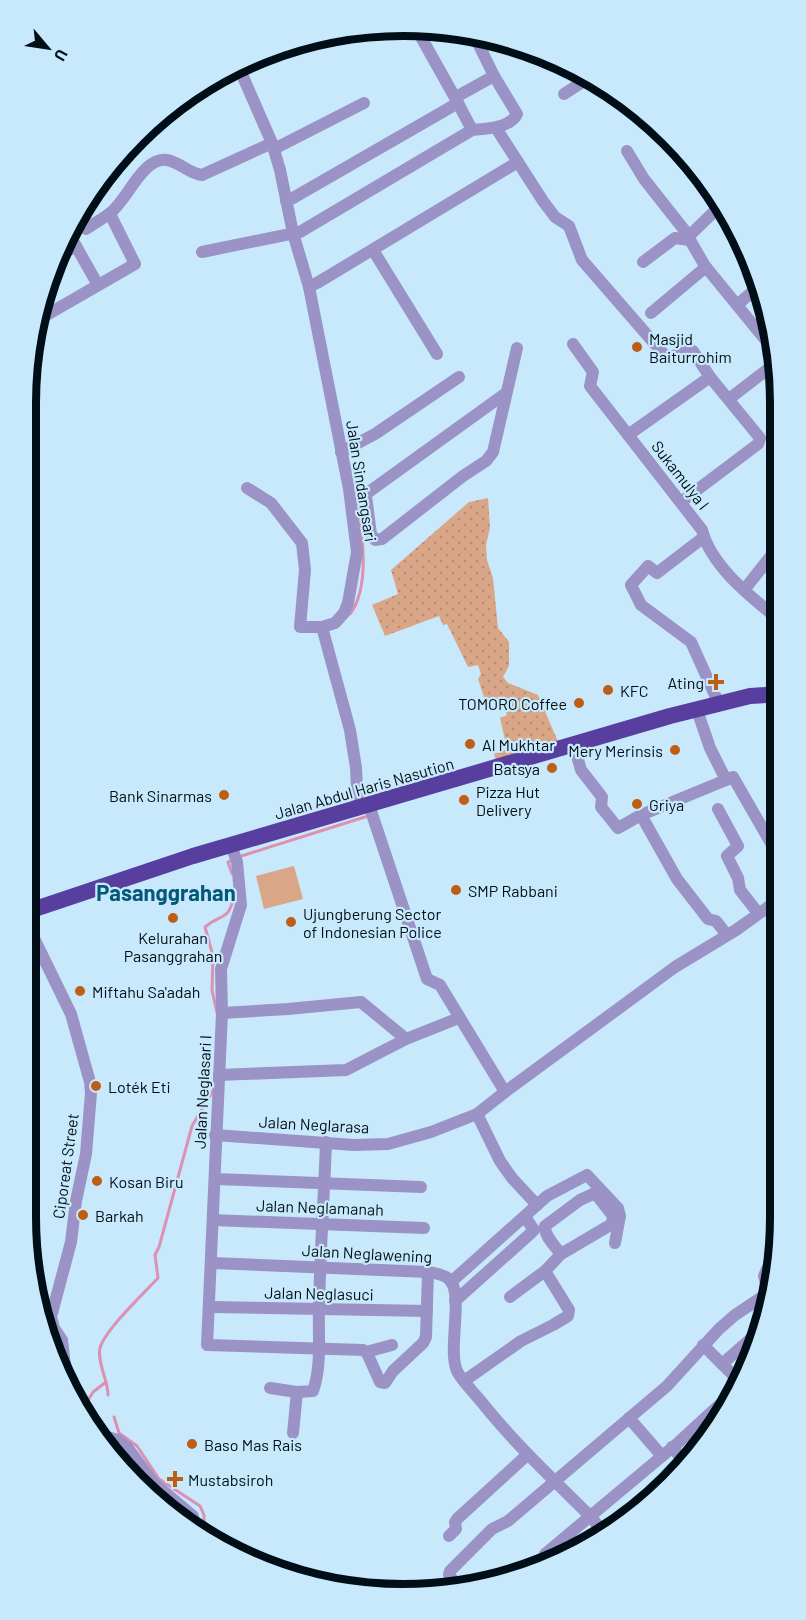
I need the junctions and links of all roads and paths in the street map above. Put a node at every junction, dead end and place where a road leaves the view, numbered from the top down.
1 (421, 37) dead end
2 (478, 44) edge
3 (242, 74) edge
4 (494, 76) junction
5 (582, 82) edge
6 (564, 94) dead end
7 (457, 100) junction
8 (364, 103) dead end
9 (496, 128) junction
10 (472, 130) junction
11 (273, 146) junction
12 (627, 151) dead end
13 (518, 162) junction
14 (286, 201) junction
15 (715, 211) edge
16 (110, 214) junction
17 (86, 229) dead end
18 (293, 233) junction
19 (689, 238) junction
20 (74, 242) edge
21 (76, 246) junction
22 (70, 249) edge
23 (373, 250) junction
24 (202, 252) dead end
25 (643, 262) dead end
26 (706, 267) junction
27 (98, 285) junction
28 (312, 286) junction
29 (753, 291) edge
30 (737, 305) junction
31 (47, 314) edge
32 (651, 314) dead end
33 (763, 332) edge
34 (573, 344) dead end
35 (517, 348) dead end
36 (437, 354) dead end
37 (768, 369) edge
38 (459, 376) dead end
39 (710, 377) junction
40 (506, 393) junction
41 (729, 399) junction
42 (487, 406) junction
43 (500, 418) junction
44 (628, 435) junction
45 (346, 450) junction
46 (247, 488) dead end
47 (357, 499) junction
48 (681, 502) junction
49 (704, 537) junction
50 (770, 557) edge
51 (744, 590) junction
52 (770, 612) edge
53 (322, 627) junction
54 (770, 685) edge
55 (770, 694) edge
56 (750, 696) junction
57 (719, 704) junction
58 (696, 710) junction
59 (574, 745) junction
60 (726, 780) junction
61 (364, 807) junction
62 (718, 809) dead end
63 (641, 815) junction
64 (770, 841) edge
65 (234, 854) junction
66 (770, 906) edge
67 (36, 910) edge
68 (758, 913) junction
69 (727, 935) junction
70 (36, 942) edge
71 (222, 1012) junction
72 (459, 1018) junction
73 (406, 1039) junction
74 (219, 1075) junction
75 (505, 1092) junction
76 (477, 1114) junction
77 (215, 1135) junction
78 (326, 1142) junction
79 (215, 1179) junction
80 (324, 1183) junction
81 (421, 1187) dead end
82 (537, 1205) junction
83 (213, 1220) junction
84 (527, 1220) dead end
85 (322, 1223) junction
86 (424, 1228) dead end
87 (615, 1243) dead end
88 (561, 1254) junction
89 (212, 1263) junction
90 (320, 1266) junction
91 (545, 1271) junction
92 (428, 1272) junction
93 (451, 1282) junction
94 (510, 1297) dead end
95 (761, 1298) edge
96 (455, 1301) junction
97 (210, 1307) junction
98 (319, 1309) junction
99 (427, 1311) junction
100 (749, 1341) edge
101 (393, 1345) dead end
102 (703, 1345) junction
103 (318, 1349) junction
104 (366, 1352) junction
105 (64, 1357) edge
106 (722, 1364) junction
107 (733, 1376) edge
108 (464, 1381) junction
109 (270, 1388) dead end
110 (297, 1392) junction
111 (717, 1407) edge
112 (629, 1418) junction
113 (293, 1433) dead end
114 (110, 1438) edge
115 (672, 1447) junction
116 (527, 1455) junction
117 (662, 1456) junction
118 (680, 1457) edge
119 (144, 1478) edge
120 (555, 1481) junction
121 (191, 1516) edge
122 (591, 1517) junction
123 (599, 1527) edge
124 (449, 1536) dead end
125 (545, 1554) dead end
126 (453, 1581) edge

1 - 7 street
2 - 4 street
3 - 11 street, Jalan Sindangsari
4 - 7 street
4 - 9 street
5 - 6 street
7 - 10 street
7 - 14 street
8 - 11 street
9 - 10 street
9 - 13 street
10 - 18 street
11 - 14 street, Jalan Sindangsari
11 - 16 street
12 - 19 street
13 - 23 street
13 - 39 street
14 - 18 street, Jalan Sindangsari
15 - 19 street
16 - 17 street
16 - 27 street
18 - 24 street
18 - 28 street, Jalan Sindangsari
19 - 25 street
19 - 26 street
20 - 21 street
21 - 22 street
21 - 27 street
23 - 28 street
23 - 36 street
26 - 30 street
26 - 32 street
27 - 31 street
28 - 45 street, Jalan Sindangsari
29 - 30 street
30 - 33 street
34 - 44 street, Sukamulya I
35 - 40 street
37 - 41 street
38 - 45 street
39 - 41 street
39 - 44 street
40 - 42 street
40 - 43 street
41 - 48 street
42 - 43 street
42 - 47 street
43 - 47 street
44 - 48 street, Sukamulya I
45 - 47 street, Jalan Sindangsari
46 - 53 street
47 - 53 street, Jalan Sindangsari
48 - 49 street, Sukamulya I
49 - 51 street, Sukamulya I
49 - 57 street
50 - 51 street
51 - 52 street, Sukamulya I
53 - 61 street
54 - 56 highway, Jalan Abdul Haris Nasution
55 - 56 highway, Jalan Abdul Haris Nasution
56 - 57 highway, Jalan Abdul Haris Nasution
57 - 58 highway, Jalan Abdul Haris Nasution
58 - 59 highway, Jalan Abdul Haris Nasution
58 - 60 street
59 - 61 highway, Jalan Abdul Haris Nasution
59 - 63 street
60 - 63 street
60 - 64 street
61 - 65 highway, Jalan Abdul Haris Nasution
61 - 72 street
62 - 68 street
63 - 69 street
65 - 67 highway, Jalan Abdul Haris Nasution
65 - 71 street, Jalan Neglasari I
66 - 68 street, Jalan Neglarasa
68 - 69 street, Jalan Neglarasa
69 - 75 street, Jalan Neglarasa
70 - 105 street, Ciporeat Street
71 - 73 street
71 - 74 street, Jalan Neglasari I
72 - 73 street
72 - 75 street
73 - 74 street
74 - 77 street, Jalan Neglasari I
75 - 76 street, Jalan Neglarasa
76 - 78 street, Jalan Neglarasa
76 - 82 street
77 - 78 street, Jalan Neglarasa
77 - 79 street, Jalan Neglasari I
78 - 80 street
79 - 80 street
79 - 83 street, Jalan Neglasari I
80 - 81 street
80 - 85 street
82 - 87 street
82 - 93 street
83 - 85 street, Jalan Neglamanah
83 - 89 street, Jalan Neglasari I
84 - 96 street
85 - 86 street, Jalan Neglamanah
85 - 90 street
88 - 88 street
88 - 91 street
89 - 90 street, Jalan Neglawening
89 - 97 street, Jalan Neglasari I
90 - 92 street, Jalan Neglawening
90 - 98 street
91 - 94 street
91 - 108 street
92 - 93 street, Jalan Neglawening
92 - 99 street
93 - 96 street
95 - 102 street
96 - 108 street
97 - 98 street, Jalan Neglasuci
97 - 103 street, Jalan Neglasari I
98 - 99 street, Jalan Neglasuci
98 - 103 street
99 - 104 street
100 - 106 street
101 - 104 street
102 - 106 street
102 - 112 street
103 - 104 street
103 - 110 street
106 - 107 street
108 - 116 street
109 - 110 street
110 - 113 street
111 - 115 street
112 - 117 street
112 - 120 street
114 - 119 street
115 - 117 street
115 - 118 street
116 - 120 street
116 - 124 street
117 - 122 street
119 - 121 street
120 - 122 street
120 - 126 street
122 - 123 street
122 - 125 street

